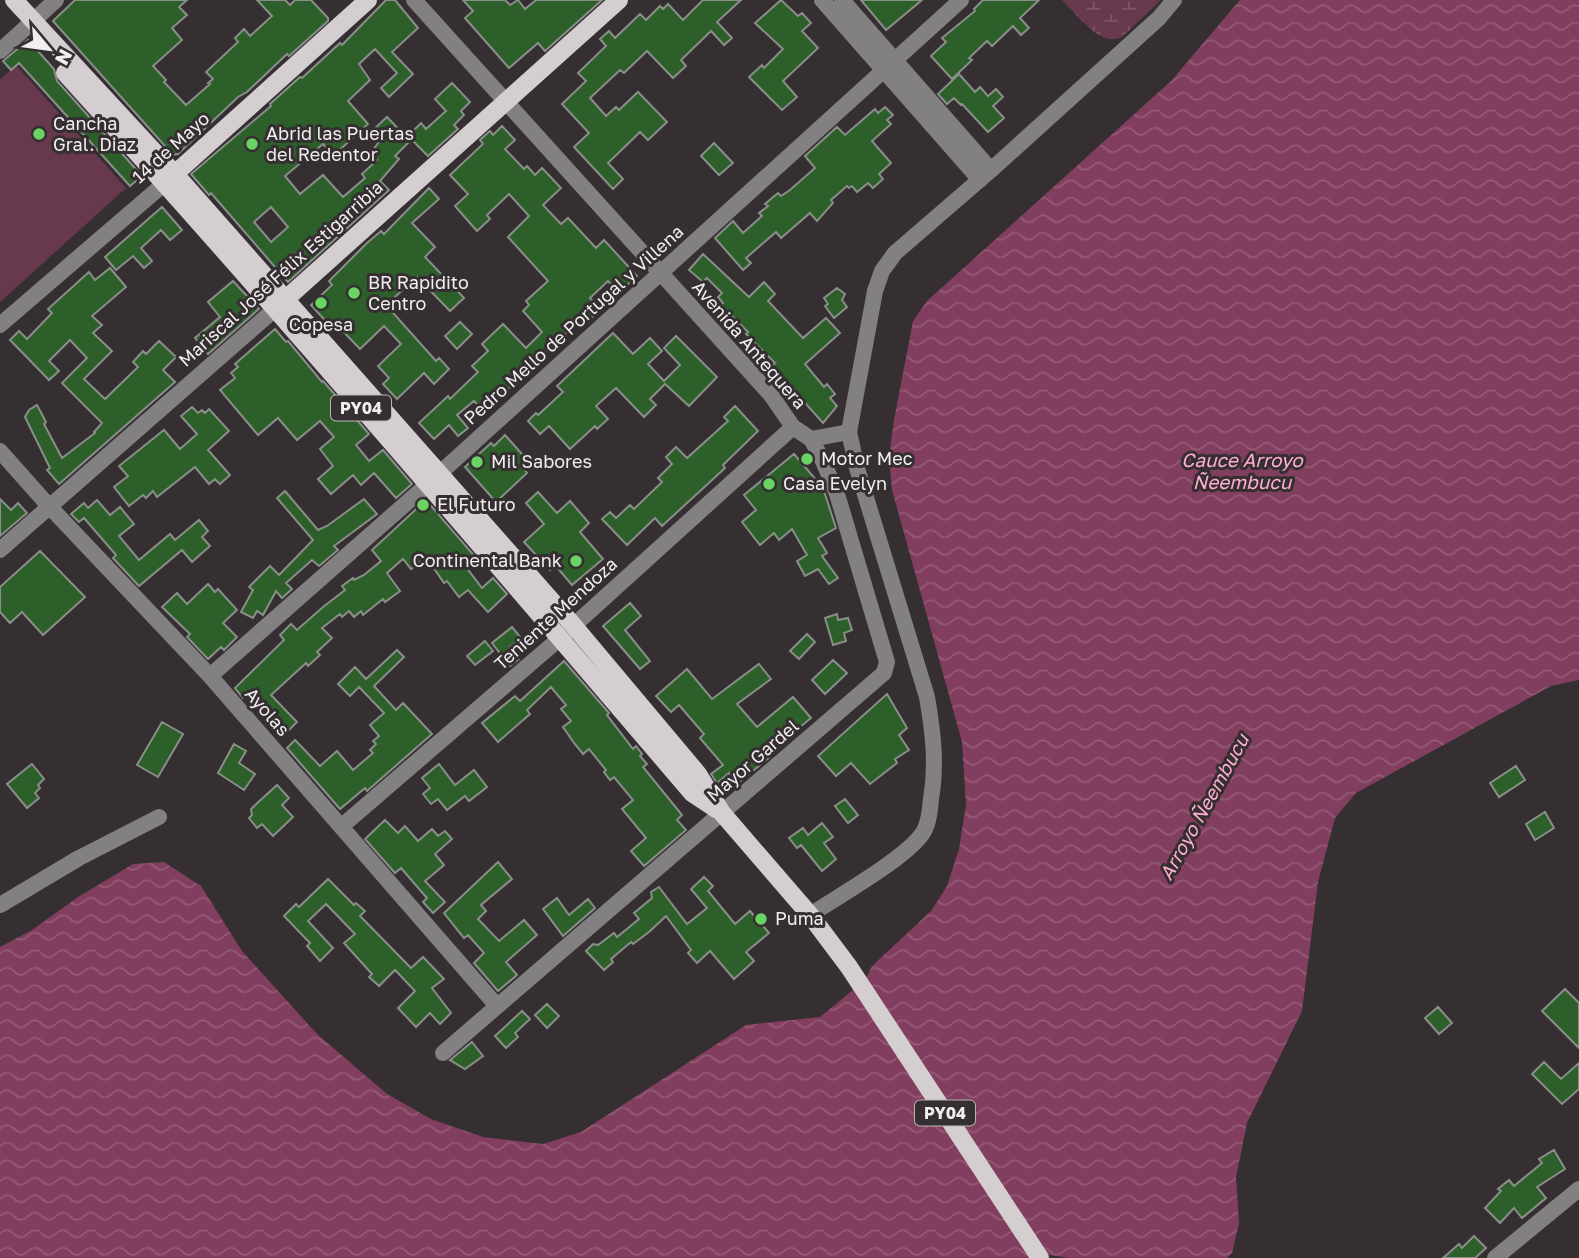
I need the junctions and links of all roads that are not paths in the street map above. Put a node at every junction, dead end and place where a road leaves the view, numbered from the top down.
1 (14, 0) edge
2 (56, 0) edge
3 (368, 0) edge
4 (414, 0) edge
5 (427, 0) edge
6 (619, 0) edge
7 (822, 0) edge
8 (842, 0) edge
9 (961, 0) edge
10 (1174, 0) edge
11 (0, 2) edge
12 (29, 25) junction
13 (0, 51) edge
14 (889, 66) junction
15 (509, 97) junction
16 (986, 175) junction
17 (169, 178) junction
18 (664, 270) junction
19 (279, 305) junction
20 (0, 325) edge
21 (793, 427) junction
22 (849, 432) junction
23 (811, 439) junction
24 (0, 451) edge
25 (433, 479) junction
26 (48, 505) junction
27 (0, 550) edge
28 (566, 631) junction
29 (210, 676) junction
30 (722, 813) junction
31 (159, 817) dead end
32 (342, 826) junction
33 (0, 905) edge
34 (810, 915) junction
35 (497, 1006) junction
36 (443, 1053) dead end
37 (1579, 1189) edge
38 (1040, 1258) edge
39 (1495, 1258) edge

1 - 12 main road, PY04
2 - 12 street
3 - 17 main road, 14 de Mayo
4 - 15 street, Avenida Antequera
5 - 15 street, Avenida Antequera
6 - 15 main road, Mariscal José Félix Estigarribia
7 - 14 street
8 - 14 street
9 - 14 street, Pedro Mello de Portugal y Villena
10 - 16 street
11 - 12 main road, PY04
12 - 13 street
12 - 17 main road, PY04
14 - 16 street
14 - 18 street, Pedro Mello de Portugal y Villena
15 - 18 street, Avenida Antequera
15 - 19 main road, Mariscal José Félix Estigarribia
16 - 22 street
17 - 19 main road, PY04
17 - 20 street, 14 de Mayo
18 - 21 street, Avenida Antequera
18 - 25 street, Pedro Mello de Portugal y Villena
19 - 25 main road, PY04
19 - 26 street, Mariscal José Félix Estigarribia
21 - 23 street, Mayor Gardel
21 - 28 street, Teniente Mendoza
22 - 23 street
22 - 34 street
23 - 30 street, Mayor Gardel
24 - 26 street, Ayolas
25 - 28 main road, PY04
25 - 29 street, Pedro Mello de Portugal y Villena
26 - 27 street, Mariscal José Félix Estigarribia
26 - 29 street, Ayolas
28 - 30 main road, PY04
28 - 32 street, Teniente Mendoza
29 - 32 street, Ayolas
30 - 34 main road, PY04
30 - 35 street, Mayor Gardel
31 - 33 street
32 - 35 street, Ayolas
34 - 38 main road, PY04
35 - 36 street, Mayor Gardel
37 - 39 street

